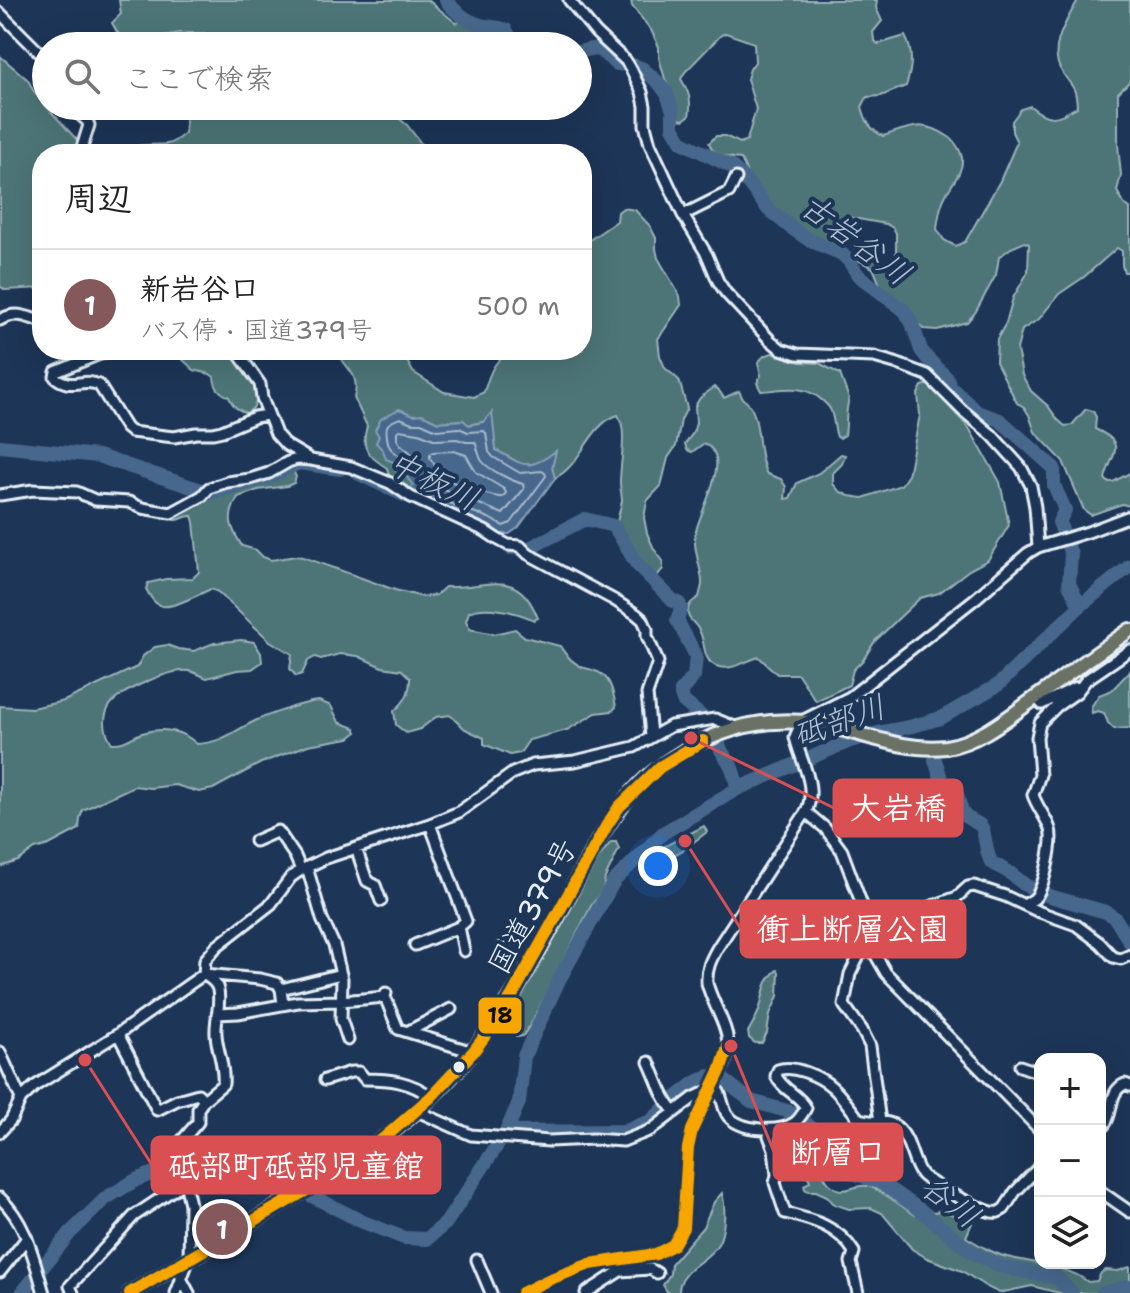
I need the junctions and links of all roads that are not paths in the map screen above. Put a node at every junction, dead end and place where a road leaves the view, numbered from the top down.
1 (569, 0) edge
2 (0, 13) edge
3 (32, 45) edge
4 (86, 120) edge
5 (83, 144) edge
6 (736, 178) dead end
7 (683, 215) junction
8 (32, 319) edge
9 (0, 320) edge
10 (87, 360) edge
11 (243, 360) edge
12 (267, 415) junction
13 (311, 460) junction
14 (0, 495) edge
15 (1130, 516) edge
16 (1038, 547) junction
17 (1130, 630) edge
18 (1130, 650) edge
19 (1092, 682) dead end
20 (1081, 687) junction
21 (1036, 697) junction
22 (802, 721) junction
23 (737, 728) junction
24 (651, 736) junction
25 (806, 812) junction
26 (430, 824) junction
27 (255, 841) dead end
28 (356, 848) junction
29 (304, 868) junction
30 (381, 901) dead end
31 (1025, 905) junction
32 (459, 927) junction
33 (872, 942) junction
34 (415, 945) dead end
35 (502, 948) dead end
36 (464, 951) dead end
37 (1130, 955) edge
38 (204, 974) junction
39 (341, 974) junction
40 (521, 981) junction
41 (281, 989) junction
42 (341, 1001) junction
43 (283, 1004) junction
44 (451, 1009) dead end
45 (217, 1014) junction
46 (409, 1031) junction
47 (118, 1034) junction
48 (348, 1040) dead end
49 (0, 1052) edge
50 (473, 1052) junction
51 (649, 1062) dead end
52 (1020, 1066) dead end
53 (1034, 1071) edge
54 (325, 1080) dead end
55 (1130, 1086) edge
56 (713, 1087) junction
57 (431, 1097) junction
58 (21, 1099) junction
59 (204, 1100) junction
60 (671, 1108) junction
61 (417, 1111) junction
62 (880, 1122) junction
63 (1035, 1125) edge
64 (1105, 1125) edge
65 (778, 1128) junction
66 (0, 1132) edge
67 (1034, 1172) edge
68 (185, 1181) junction
69 (1106, 1195) edge
70 (0, 1198) edge
71 (1130, 1212) edge
72 (29, 1242) junction
73 (189, 1259) junction
74 (477, 1260) dead end
75 (0, 1272) edge
76 (657, 1273) dead end
77 (181, 1278) junction
78 (43, 1291) edge
79 (73, 1293) edge
80 (130, 1293) edge
81 (176, 1293) edge
82 (189, 1293) edge
83 (491, 1293) edge
84 (522, 1293) edge
85 (586, 1293) edge
86 (858, 1293) edge

1 - 7 street
2 - 3 street
4 - 5 street
6 - 7 street
7 - 16 street
8 - 9 street
10 - 12 street
11 - 12 street
12 - 13 street
13 - 14 street
13 - 24 street
15 - 16 street
16 - 22 street
17 - 21 highway, 国道379号
18 - 20 street
19 - 20 street
20 - 21 street
20 - 31 street
21 - 22 highway, 国道379号
22 - 23 highway, 国道379号
22 - 25 street
23 - 24 street
23 - 40 highway, 国道379号
24 - 26 street
25 - 33 street
25 - 56 street
26 - 28 street
26 - 32 street
27 - 29 street
28 - 29 street
28 - 30 street
29 - 38 street
29 - 39 street
31 - 33 street
31 - 37 street
32 - 34 street
32 - 36 street
33 - 62 street
33 - 63 street
35 - 40 street
38 - 41 street
38 - 45 street
38 - 47 street
39 - 41 street
39 - 42 street
40 - 50 highway, 国道379号
41 - 43 street
42 - 43 street
42 - 46 street
42 - 48 street
43 - 45 street
44 - 46 street
45 - 59 street
46 - 50 street
47 - 58 street
47 - 59 street
49 - 58 street
50 - 57 highway, 国道379号
51 - 60 street
52 - 53 street
54 - 57 street
55 - 64 street
56 - 60 street
56 - 65 street
56 - 84 street
57 - 61 highway, 国道379号
58 - 66 street
59 - 68 street
60 - 61 street
61 - 73 highway, 国道379号
62 - 65 street
62 - 67 street
65 - 86 street
68 - 73 street
68 - 79 street
69 - 71 street
70 - 72 street
72 - 75 street
72 - 78 street
73 - 77 street
73 - 80 highway, 国道379号
74 - 83 street
76 - 85 street
77 - 81 street
77 - 82 street

